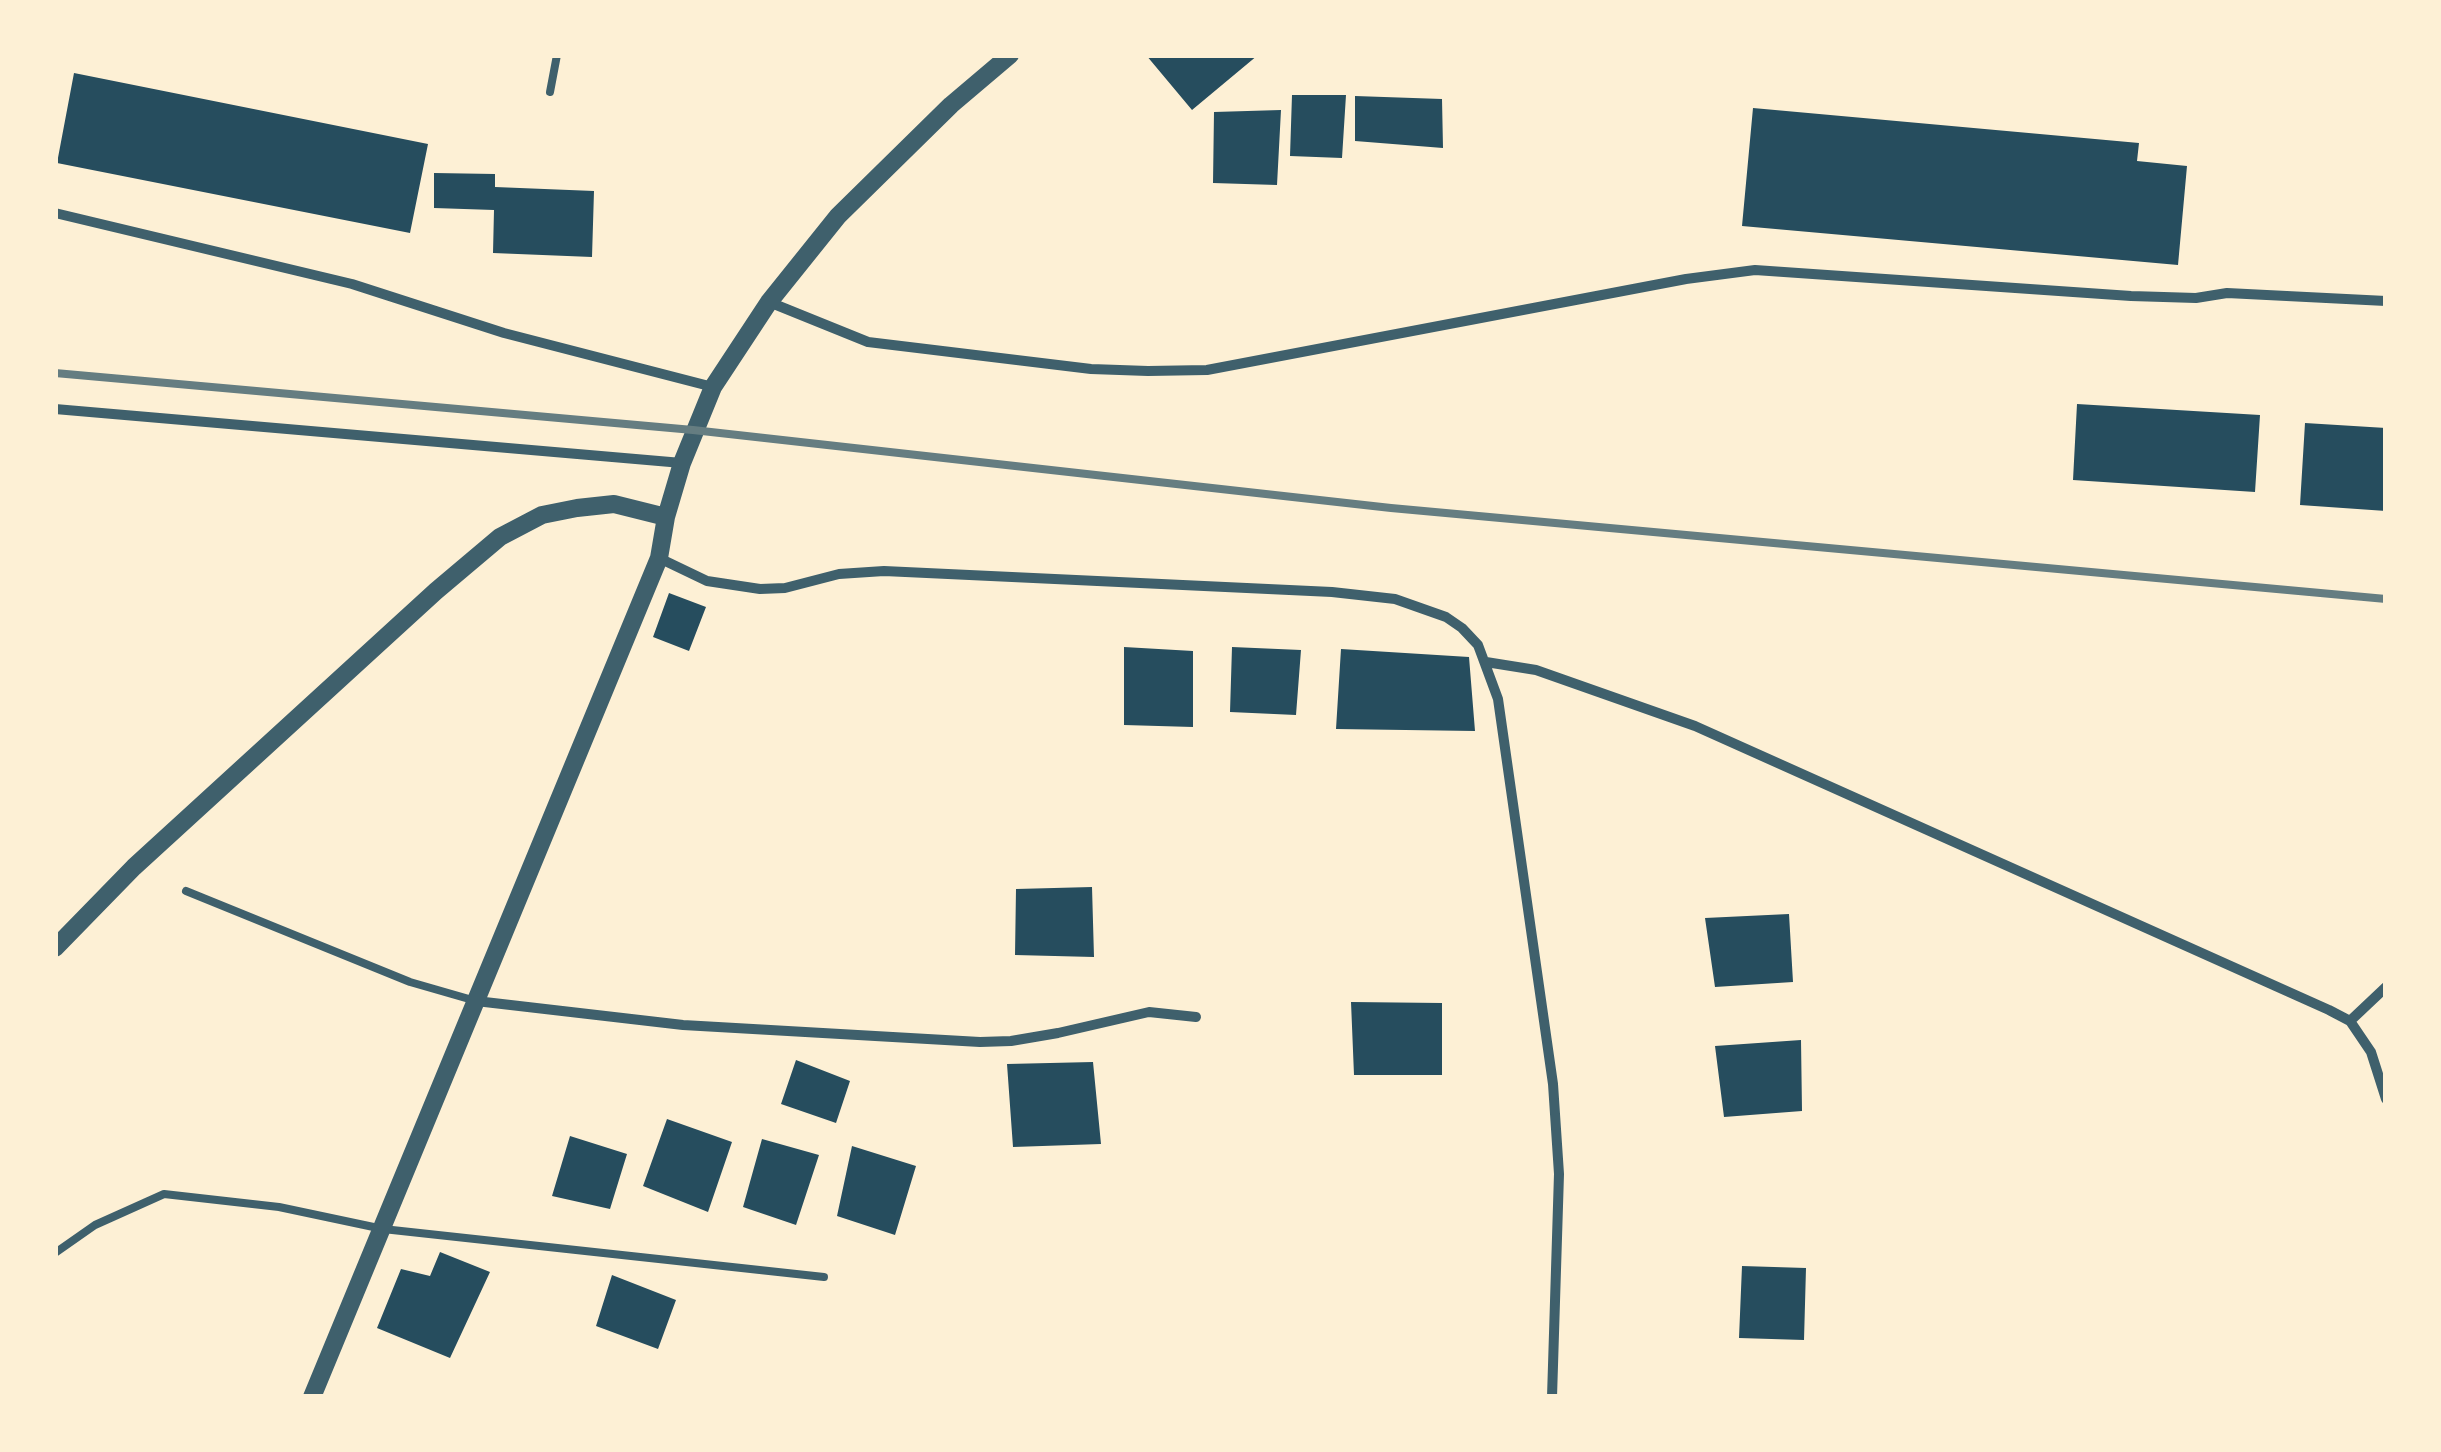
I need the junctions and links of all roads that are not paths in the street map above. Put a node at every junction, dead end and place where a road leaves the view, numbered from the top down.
1 (557, 55) edge
2 (1010, 55) edge
3 (550, 92) dead end
4 (55, 213) edge
5 (2386, 301) edge
6 (769, 302) junction
7 (713, 388) junction
8 (55, 409) edge
9 (682, 463) junction
10 (666, 516) junction
11 (659, 558) junction
12 (1486, 662) junction
13 (186, 891) dead end
14 (55, 948) edge
15 (2386, 987) edge
16 (476, 1001) junction
17 (1196, 1017) dead end
18 (2350, 1021) junction
19 (2386, 1099) edge
20 (384, 1228) junction
21 (55, 1253) edge
22 (824, 1277) dead end
23 (312, 1397) edge
24 (1552, 1397) edge

1 - 3 lane
2 - 6 street
4 - 7 street
5 - 6 street
6 - 7 street
7 - 9 street
8 - 9 street
9 - 10 street
10 - 11 street
10 - 14 street
11 - 12 street
11 - 16 street
12 - 18 street
12 - 24 street
13 - 16 lane
15 - 18 street
16 - 17 street
16 - 20 street
18 - 19 street
20 - 21 lane
20 - 22 lane
20 - 23 street

